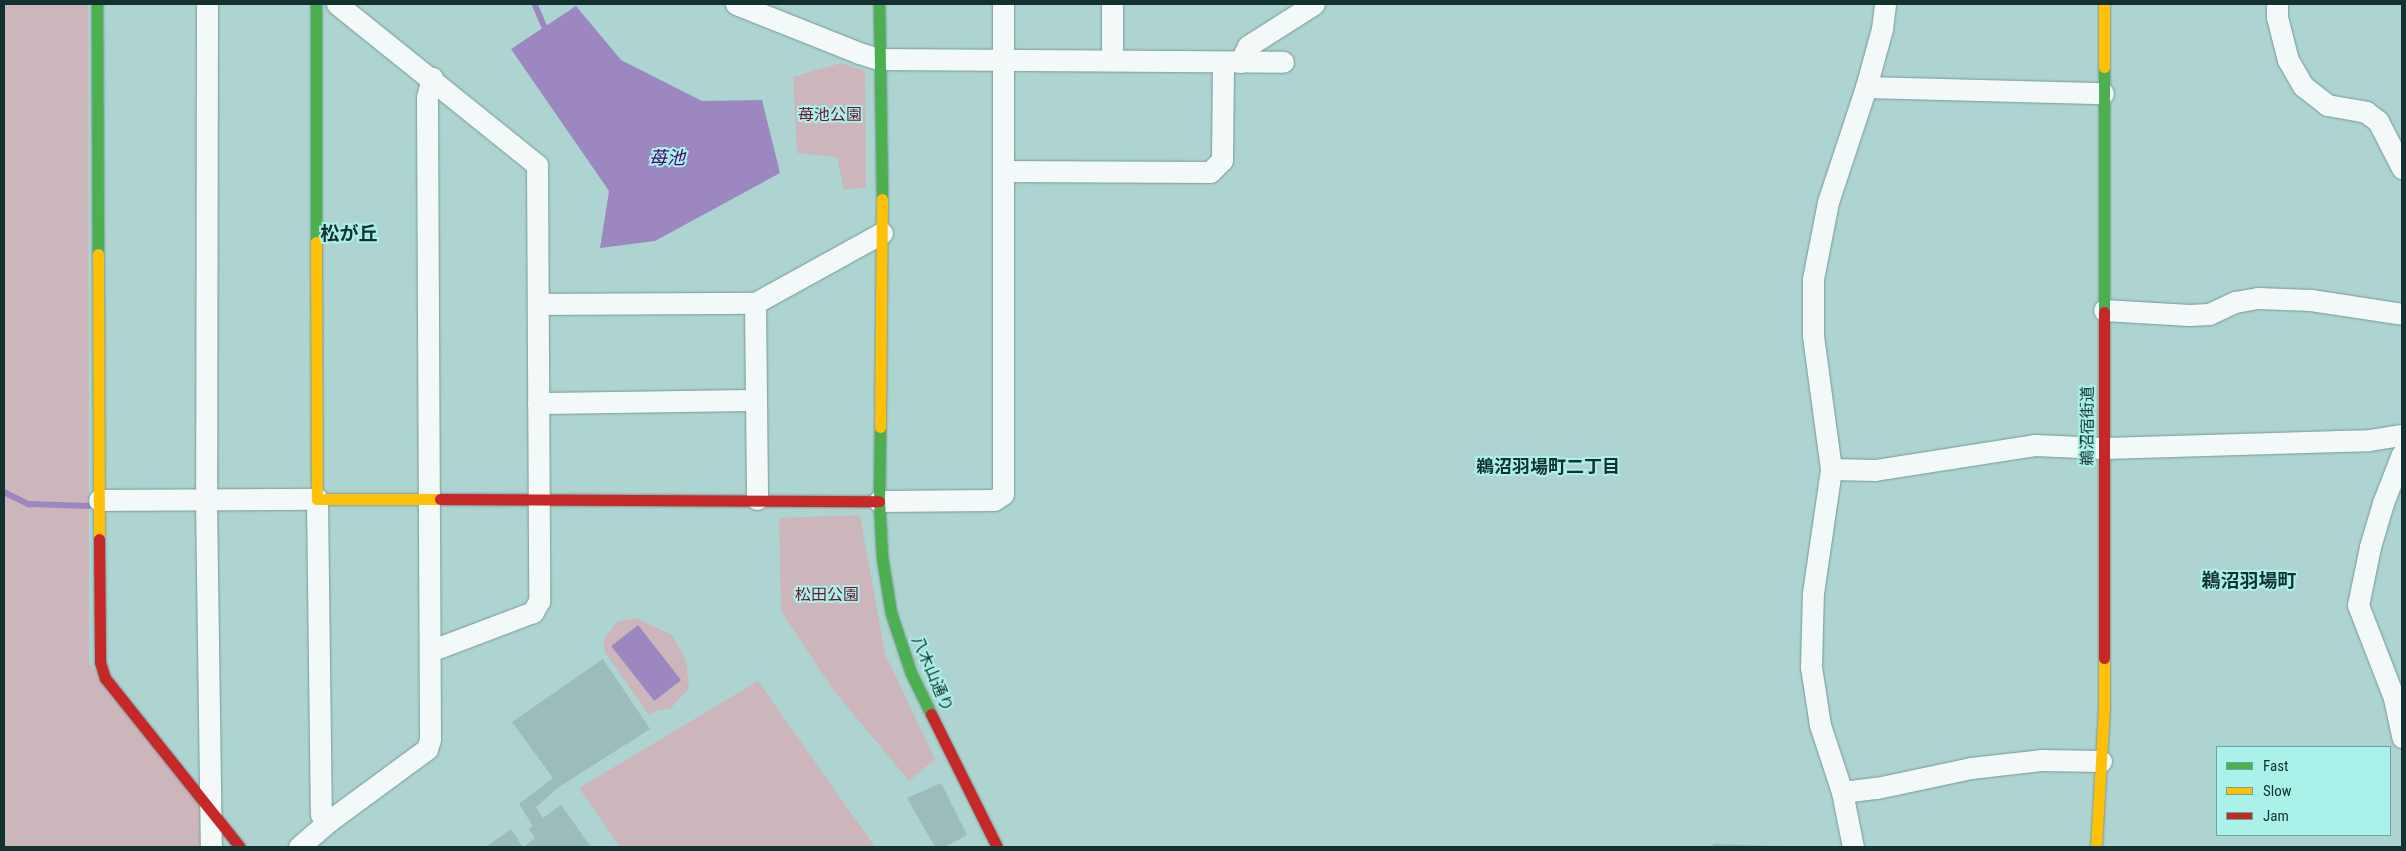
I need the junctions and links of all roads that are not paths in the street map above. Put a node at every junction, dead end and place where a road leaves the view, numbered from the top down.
1 (98, 4) edge
2 (207, 4) edge
3 (316, 4) edge
4 (337, 4) edge
5 (879, 4) edge
6 (1003, 4) edge
7 (1112, 4) edge
8 (1314, 4) edge
9 (1885, 4) edge
10 (2104, 4) edge
11 (2277, 4) edge
12 (747, 6) edge
13 (879, 58) junction
14 (1003, 60) junction
15 (1112, 60) junction
16 (1231, 62) junction
17 (1283, 62) dead end
18 (432, 78) junction
19 (1866, 87) junction
20 (2103, 93) junction
21 (2402, 168) edge
22 (1004, 170) junction
23 (882, 233) junction
24 (756, 303) junction
25 (539, 304) junction
26 (2104, 310) junction
27 (2402, 314) edge
28 (756, 400) junction
29 (538, 403) junction
30 (2402, 435) edge
31 (2104, 448) junction
32 (2402, 454) edge
33 (1831, 469) junction
34 (318, 499) junction
35 (429, 499) junction
36 (757, 499) junction
37 (99, 500) junction
38 (206, 500) junction
39 (539, 500) junction
40 (880, 501) junction
41 (430, 651) junction
42 (2402, 737) edge
43 (2101, 761) junction
44 (1842, 792) junction
45 (211, 812) junction
46 (329, 822) junction
47 (211, 847) edge
48 (240, 847) edge
49 (299, 847) edge
50 (997, 847) edge
51 (1852, 847) edge
52 (2096, 847) edge

1 - 37 street
2 - 38 street
3 - 34 street
4 - 18 street
5 - 13 street
6 - 14 street
7 - 15 street
8 - 16 street
9 - 19 street
10 - 20 street, 鵜沼宿街道
11 - 21 street
12 - 13 street
13 - 14 street
13 - 23 street, 八木山通り
14 - 15 street
14 - 22 street
15 - 16 street
16 - 17 street
16 - 22 street
18 - 25 street
18 - 35 street
19 - 20 street
19 - 33 street
20 - 26 street, 鵜沼宿街道
22 - 40 street
23 - 24 street
23 - 40 street, 八木山通り
24 - 25 street
24 - 28 street
25 - 29 street
26 - 27 street
26 - 31 street, 鵜沼宿街道
28 - 29 street
28 - 36 street
29 - 39 street
30 - 31 street
31 - 33 street
31 - 43 street, 鵜沼宿街道
32 - 42 street
33 - 44 street
34 - 35 street
34 - 38 street
34 - 46 street
35 - 39 street
35 - 41 street
36 - 39 street
36 - 40 street
37 - 38 street
37 - 45 street
38 - 45 street
39 - 41 street
40 - 50 street, 八木山通り
41 - 46 street
43 - 44 street
43 - 52 street, 鵜沼宿街道
44 - 51 street
45 - 47 street
45 - 48 street
46 - 49 street

